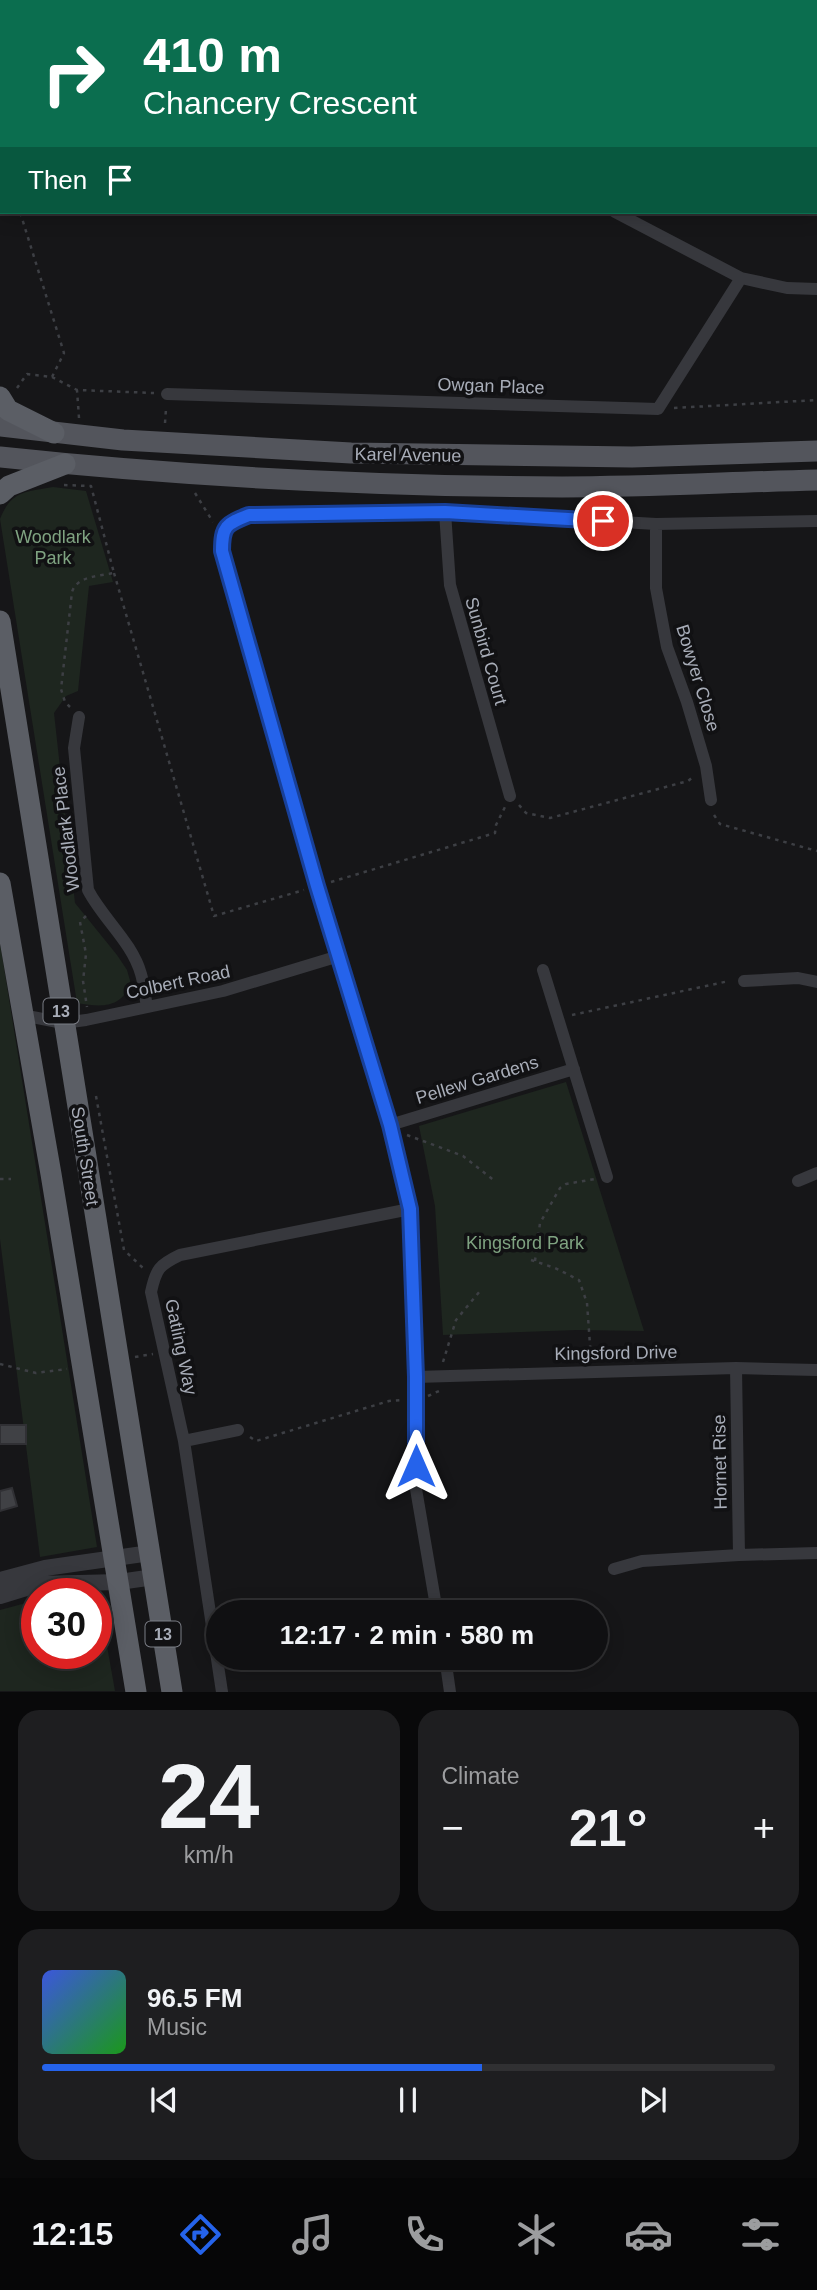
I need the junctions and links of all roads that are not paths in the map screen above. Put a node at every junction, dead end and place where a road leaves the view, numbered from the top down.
1 (619, 214) edge
2 (741, 278) junction
3 (817, 289) edge
4 (167, 394) road end
5 (6, 396) edge
6 (0, 426) edge
7 (54, 433) junction
8 (817, 451) edge
9 (0, 457) edge
10 (75, 475) junction
11 (817, 480) edge
12 (0, 494) edge
13 (445, 512) junction
14 (817, 521) edge
15 (656, 524) junction
16 (0, 621) edge
17 (79, 717) road end
18 (510, 796) road end
19 (711, 800) road end
20 (0, 883) edge
21 (339, 956) junction
22 (543, 970) dead end
23 (744, 981) road end
24 (817, 982) edge
25 (147, 1007) junction
26 (22, 1015) junction
27 (63, 1023) junction
28 (574, 1069) junction
29 (390, 1125) junction
30 (817, 1173) edge
31 (607, 1177) road end
32 (797, 1181) dead end
33 (410, 1209) junction
34 (736, 1368) junction
35 (817, 1370) edge
36 (416, 1377) junction
37 (238, 1430) road end
38 (184, 1441) junction
39 (150, 1553) junction
40 (817, 1553) edge
41 (739, 1555) junction
42 (115, 1557) junction
43 (614, 1569) dead end
44 (153, 1577) junction
45 (0, 1580) edge
46 (119, 1582) junction
47 (0, 1596) edge
48 (211, 1600) edge
49 (435, 1600) edge
50 (220, 1670) edge
51 (446, 1670) edge
52 (136, 1692) edge
53 (172, 1692) edge
54 (222, 1692) edge
55 (450, 1692) edge

1 - 2 street
2 - 3 street
2 - 4 street, Owgan Place
5 - 7 highway
6 - 7 main road, Karel Avenue
7 - 8 main road, Karel Avenue
9 - 10 main road, Karel Avenue
10 - 11 main road, Karel Avenue
10 - 12 highway
13 - 15 street
13 - 18 street, Sunbird Court
13 - 21 street
14 - 15 street
15 - 19 street, Bowyer Close
16 - 27 highway, South Street / 13
17 - 25 street, Woodlark Place
20 - 26 highway, South Street / 13
21 - 25 street, Colbert Road
21 - 29 street
22 - 28 street
23 - 24 street
25 - 27 street, Colbert Road
26 - 27 street, Colbert Road
26 - 42 highway, South Street / 13
27 - 39 highway, South Street / 13
28 - 29 street, Pellew Gardens
28 - 31 street
29 - 33 street
30 - 32 street
33 - 36 street
33 - 38 street, Gatling Way
34 - 35 street, Kingsford Drive
34 - 36 street, Kingsford Drive
34 - 41 street, Hornet Rise
36 - 49 street
37 - 38 street
38 - 48 street, Gatling Way
39 - 42 street
39 - 44 highway, South Street / 13
40 - 41 street
41 - 43 street
42 - 45 street
42 - 46 highway, South Street / 13
44 - 46 street
44 - 53 highway, South Street / 13
46 - 47 street
46 - 52 highway, South Street / 13
50 - 54 street, Gatling Way
51 - 55 street

